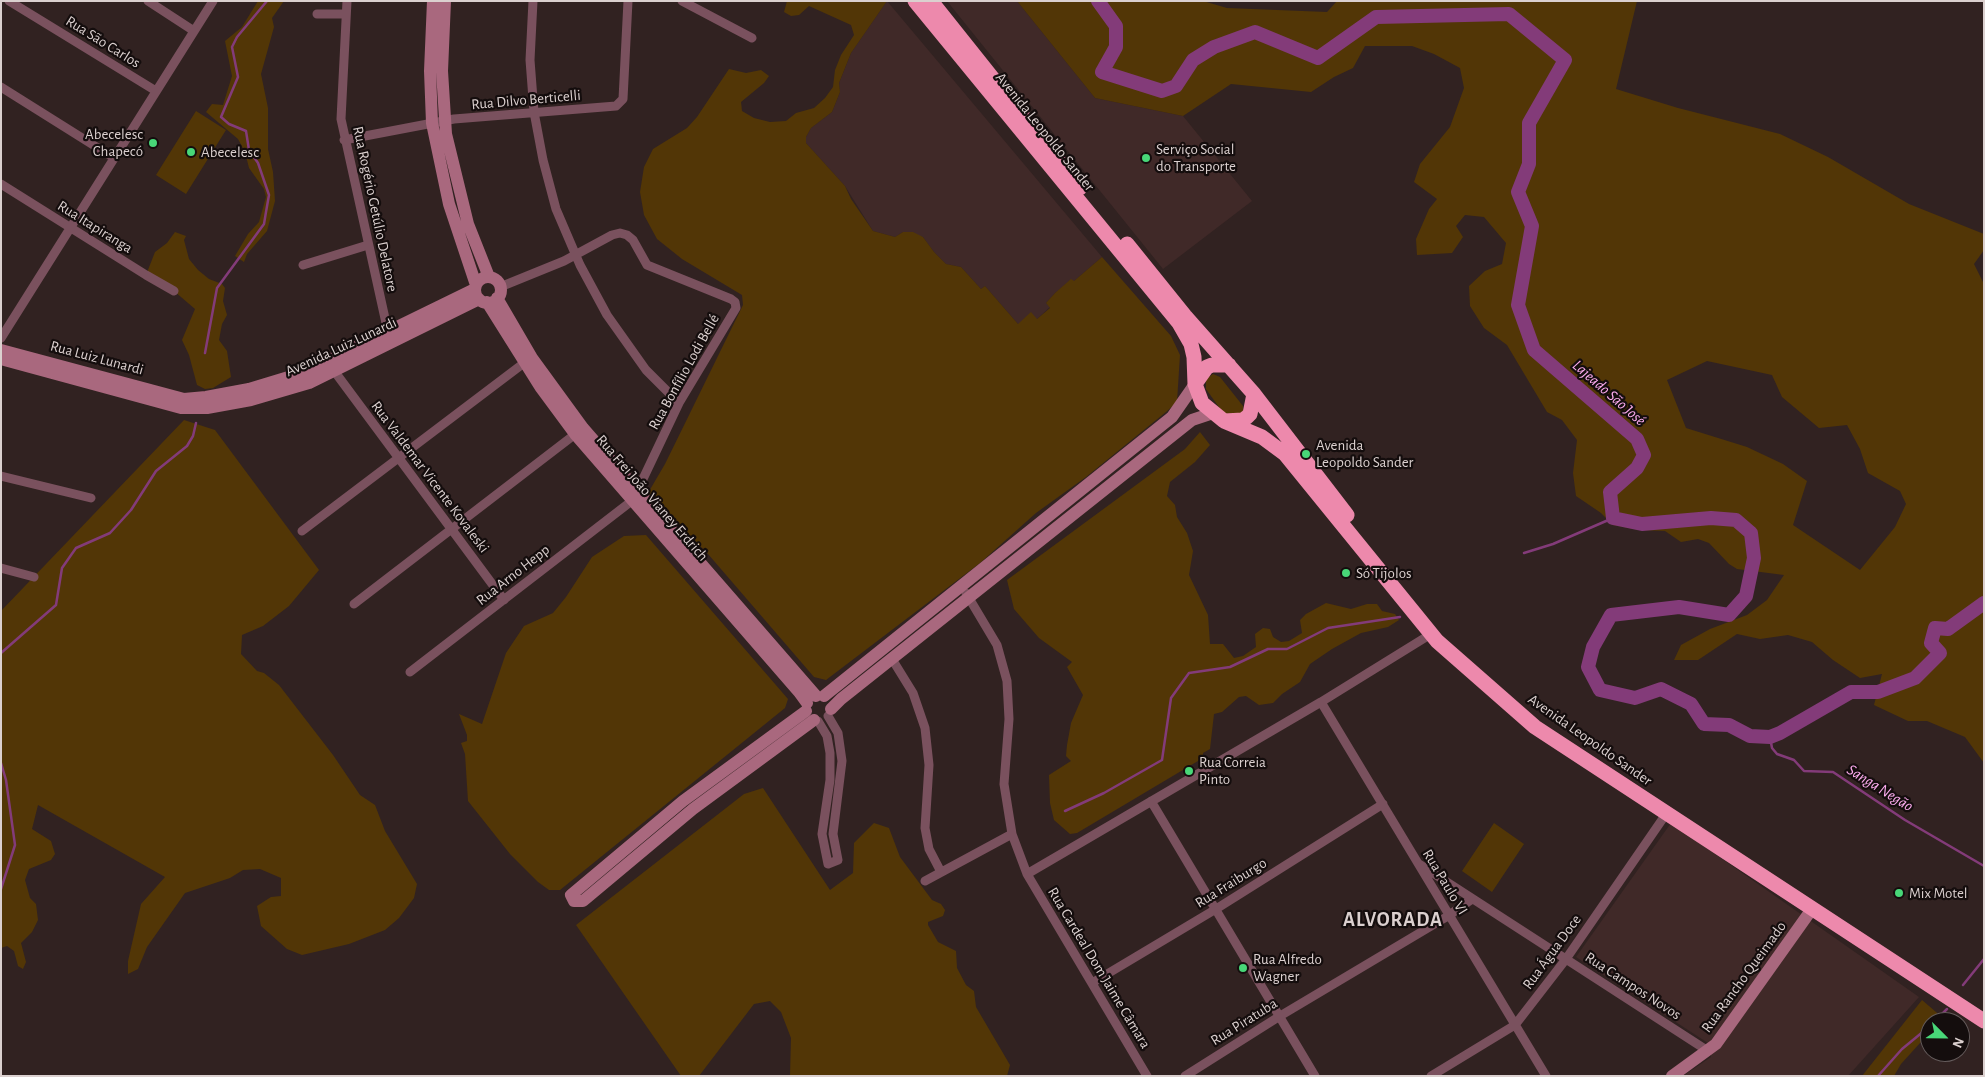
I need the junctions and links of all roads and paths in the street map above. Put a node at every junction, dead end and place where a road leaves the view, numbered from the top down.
1 (9, 1) edge
2 (148, 1) edge
3 (213, 1) edge
4 (347, 1) edge
5 (433, 1) edge
6 (445, 1) edge
7 (533, 1) edge
8 (628, 1) edge
9 (682, 1) edge
10 (915, 1) edge
11 (931, 1) edge
12 (317, 14) dead end
13 (346, 14) junction
14 (194, 31) junction
15 (752, 38) dead end
16 (1, 87) edge
17 (156, 91) junction
18 (534, 112) junction
19 (438, 122) junction
20 (344, 140) junction
21 (114, 158) junction
22 (1, 184) edge
23 (72, 229) junction
24 (368, 245) junction
25 (575, 256) junction
26 (303, 265) dead end
27 (174, 291) dead end
28 (486, 293) junction
29 (388, 332) junction
30 (1, 338) edge
31 (1, 350) edge
32 (1, 359) edge
33 (524, 363) junction
34 (331, 366) junction
35 (1229, 366) junction
36 (1195, 384) junction
37 (1254, 394) junction
38 (183, 403) junction
39 (679, 403) junction
40 (1219, 417) junction
41 (579, 432) junction
42 (399, 458) junction
43 (1, 476) edge
44 (635, 496) junction
45 (91, 498) dead end
46 (452, 529) junction
47 (302, 531) dead end
48 (1, 568) edge
49 (34, 577) dead end
50 (965, 592) junction
51 (504, 600) junction
52 (354, 604) dead end
53 (1431, 634) junction
54 (892, 658) junction
55 (410, 672) dead end
56 (1321, 702) junction
57 (818, 709) junction
58 (1151, 801) junction
59 (1383, 804) junction
60 (1666, 814) junction
61 (1012, 834) junction
62 (1417, 862) junction
63 (941, 872) junction
64 (1027, 874) junction
65 (925, 881) dead end
66 (1472, 899) junction
67 (1216, 909) junction
68 (1812, 909) junction
69 (1448, 916) junction
70 (1566, 959) junction
71 (1092, 983) junction
72 (1984, 1009) edge
73 (1280, 1016) junction
74 (1984, 1021) edge
75 (1515, 1025) junction
76 (1708, 1052) junction
77 (1147, 1076) edge
78 (1185, 1076) edge
79 (1315, 1076) edge
80 (1430, 1076) edge
81 (1546, 1076) edge
82 (1672, 1076) edge

1 - 17 street, Rua São Carlos
2 - 14 street
3 - 14 street
4 - 13 street, Rua Rogério Getúlio Delatore
5 - 19 street, Rua Frei João Vianey Erdrich
6 - 19 street, Rua Frei João Vianey Erdrich
7 - 18 street
8 - 18 street, Rua Dilvo Berticelli
9 - 15 street
10 - 36 highway, Avenida Leopoldo Sander
11 - 35 highway, Avenida Leopoldo Sander
12 - 13 street
13 - 20 street, Rua Rogério Getúlio Delatore
14 - 17 street
16 - 21 street
17 - 21 street
18 - 19 street, Rua Dilvo Berticelli
18 - 25 street
19 - 20 street, Rua Dilvo Berticelli
19 - 28 street, Rua Frei João Vianey Erdrich
19 - 28 street, Rua Frei João Vianey Erdrich
20 - 24 street, Rua Rogério Getúlio Delatore
21 - 23 street
22 - 23 street, Rua Itapiranga
23 - 27 street, Rua Itapiranga
23 - 30 street
24 - 26 street
24 - 29 street, Rua Rogério Getúlio Delatore
25 - 28 street
25 - 39 street
25 - 39 street, Rua Bonfílio Lodi Bellé
28 - 29 street, Avenida Luiz Lunardi
28 - 33 street, Rua Frei João Vianey Erdrich
28 - 34 street, Avenida Luiz Lunardi
28 - 41 street, Rua Frei João Vianey Erdrich
29 - 34 street, Avenida Luiz Lunardi
31 - 38 street, Rua Luiz Lunardi
32 - 38 street, Rua Luiz Lunardi
33 - 41 street, Rua Frei João Vianey Erdrich
33 - 42 street
34 - 38 street, Avenida Luiz Lunardi
34 - 42 street, Rua Valdemar Vicente Kovaleski
35 - 36 highway
35 - 37 highway, Avenida Leopoldo Sander
36 - 40 highway, Avenida Leopoldo Sander
36 - 50 street
37 - 40 highway
37 - 72 highway, Avenida Leopoldo Sander
39 - 44 street, Rua Bonfílio Lodi Bellé
40 - 50 street
40 - 53 highway, Avenida Leopoldo Sander
41 - 44 street, Rua Frei João Vianey Erdrich
41 - 46 street
42 - 46 street, Rua Valdemar Vicente Kovaleski
42 - 47 street
43 - 45 street
44 - 51 street, Rua Arno Hepp
44 - 57 street, Rua Frei João Vianey Erdrich
46 - 51 street, Rua Valdemar Vicente Kovaleski
46 - 52 street
48 - 49 street
50 - 54 street
50 - 57 street
50 - 61 street, Rua Cardeal Dom Jaime Câmara
51 - 55 street, Rua Arno Hepp
53 - 56 street
53 - 60 highway, Avenida Leopoldo Sander
54 - 57 street
54 - 63 street
56 - 58 street
56 - 59 street, Rua Paulo VI
57 - 57 street, Rua Frei João Vianey Erdrich
57 - 57 street
58 - 64 street
58 - 67 street
59 - 62 street, Rua Paulo VI
59 - 67 street, Rua Fraiburgo
60 - 68 highway, Avenida Leopoldo Sander
60 - 70 street, Rua Água Doce
61 - 63 street
61 - 64 street, Rua Cardeal Dom Jaime Câmara
62 - 66 street, Rua Campos Novos
62 - 69 street, Rua Paulo VI
63 - 65 street
64 - 71 street, Rua Cardeal Dom Jaime Câmara
66 - 69 street, Rua Piratuba
66 - 70 street, Rua Campos Novos
67 - 71 street, Rua Fraiburgo
67 - 73 street
68 - 74 highway, Avenida Leopoldo Sander
68 - 76 street, Rua Rancho Queimado
69 - 73 street, Rua Piratuba
69 - 75 street, Rua Paulo VI
70 - 75 street, Rua Água Doce
70 - 76 street, Rua Campos Novos
71 - 77 street, Rua Cardeal Dom Jaime Câmara
73 - 78 street, Rua Piratuba
73 - 79 street
75 - 80 street, Rua Água Doce
75 - 81 street, Rua Paulo VI
76 - 82 street, Rua Rancho Queimado

